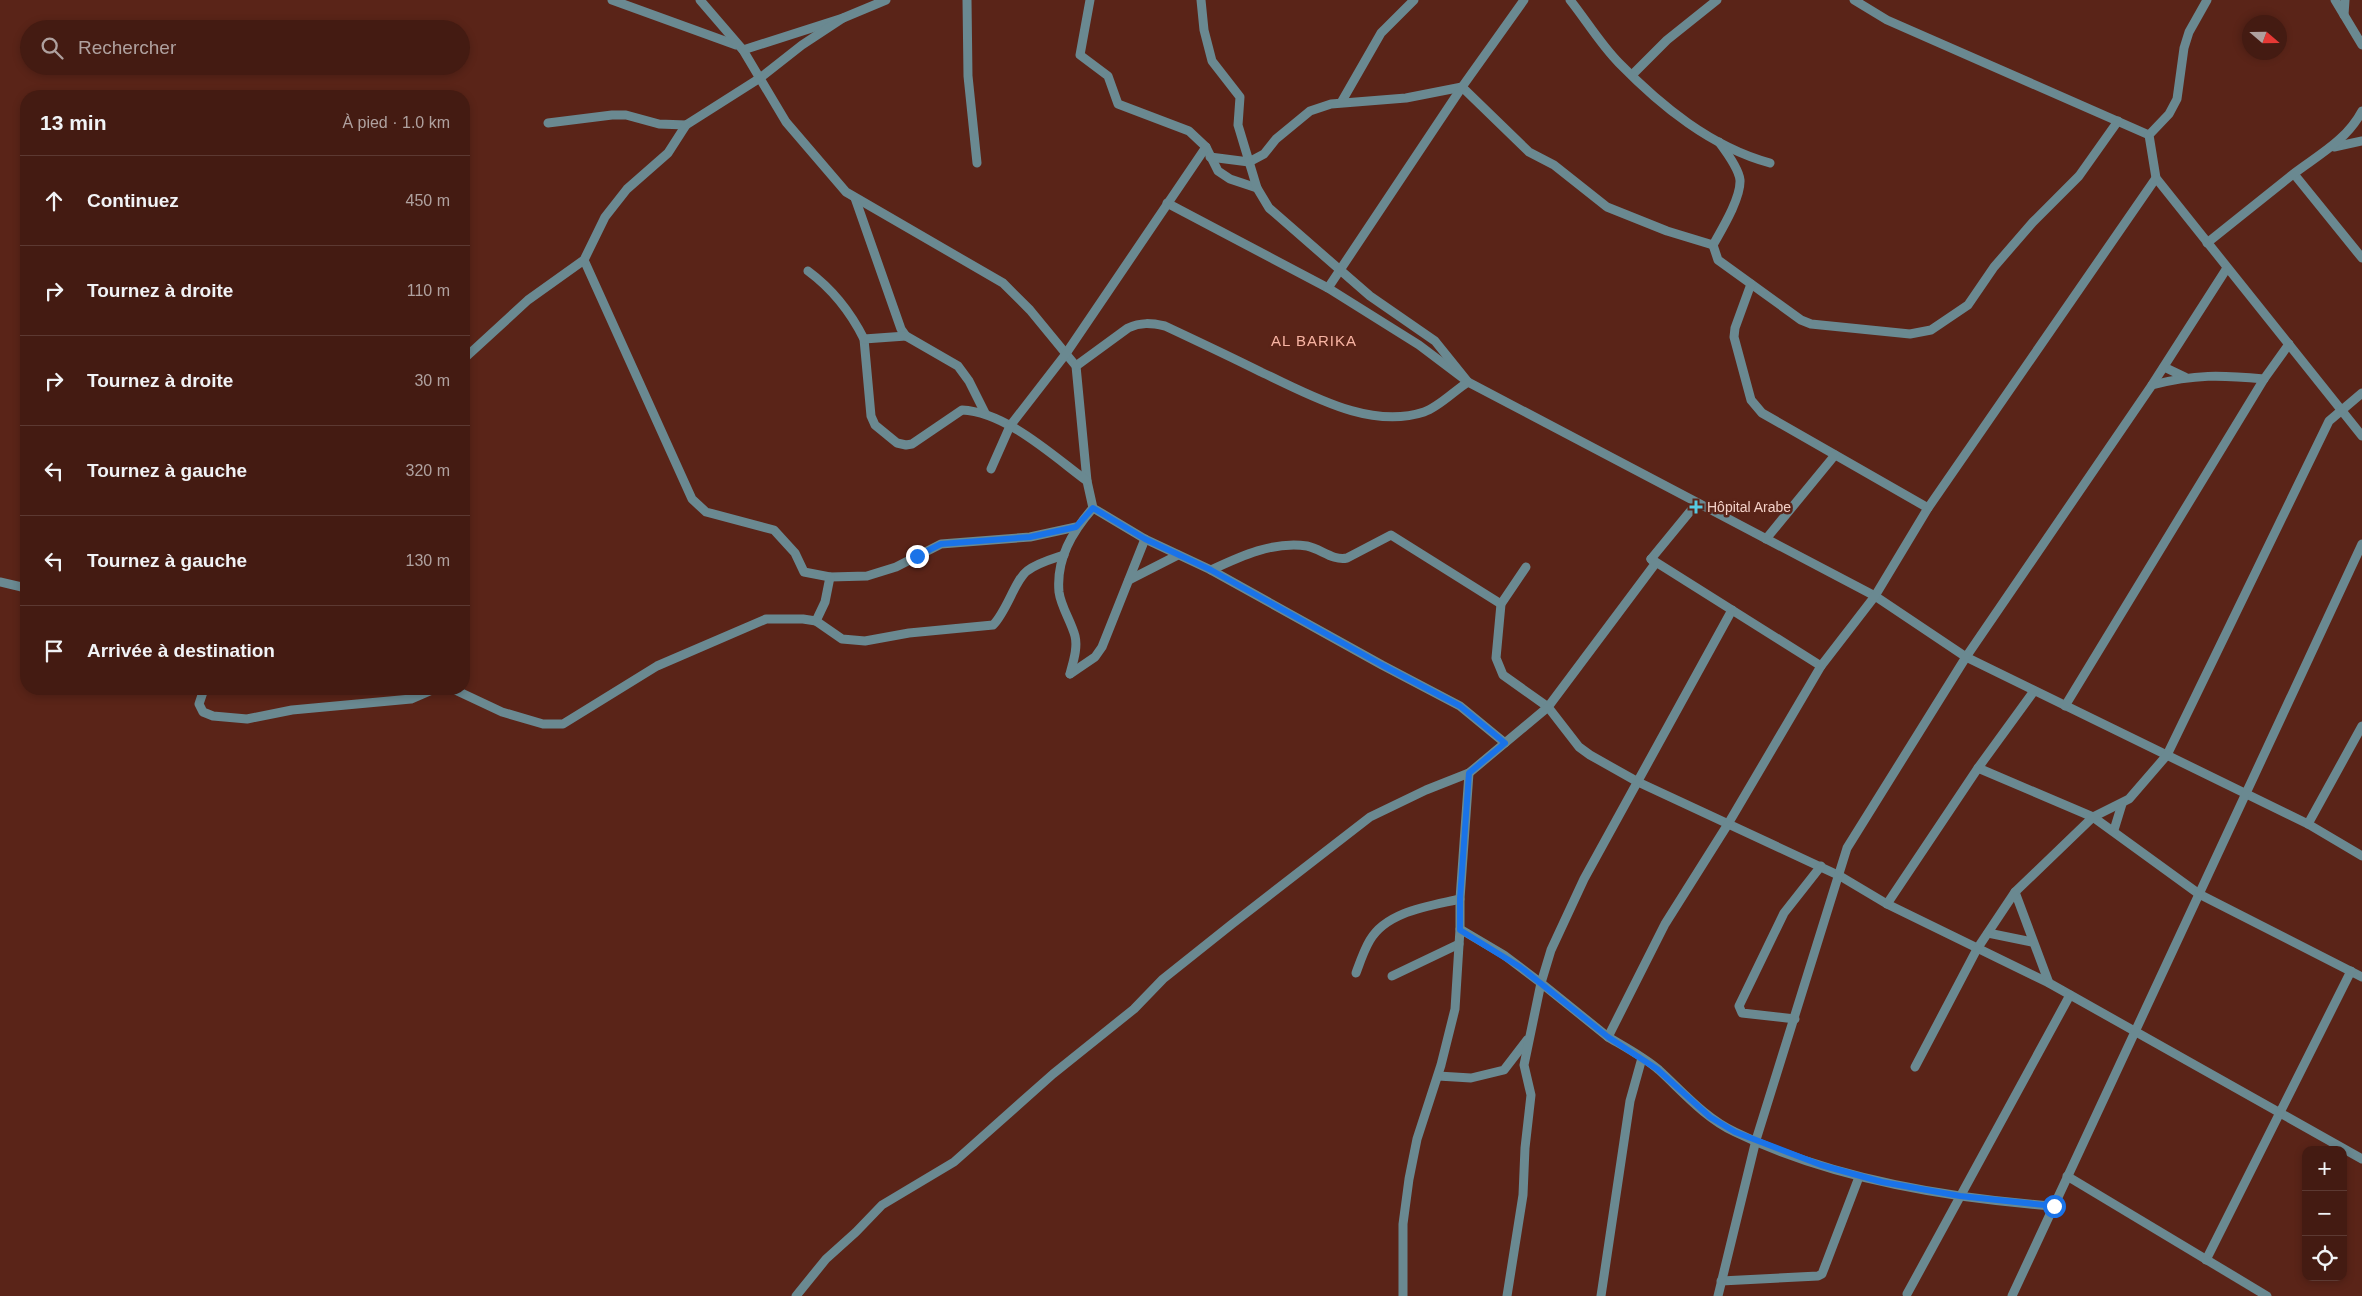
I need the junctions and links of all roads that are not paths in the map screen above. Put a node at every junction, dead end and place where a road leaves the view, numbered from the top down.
1 (612, 0) edge
2 (700, 0) edge
3 (886, 0) edge
4 (967, 0) edge
5 (1090, 0) edge
6 (1201, 0) edge
7 (1414, 0) edge
8 (1524, 0) edge
9 (1570, 0) edge
10 (1717, 0) edge
11 (1854, 0) edge
12 (2208, 0) edge
13 (2335, 0) edge
14 (2346, 0) edge
15 (2344, 15) junction
16 (843, 18) junction
17 (2362, 46) edge
18 (740, 48) junction
19 (1632, 75) junction
20 (760, 78) junction
21 (1462, 87) junction
22 (1342, 101) junction
23 (2362, 111) edge
24 (2118, 121) junction
25 (548, 123) dead end
26 (686, 125) junction
27 (2149, 135) junction
28 (2362, 141) edge
29 (1719, 142) junction
30 (1206, 147) junction
31 (2334, 147) junction
32 (1210, 157) junction
33 (1249, 162) junction
34 (976, 163) dead end
35 (1770, 163) dead end
36 (2294, 174) junction
37 (2156, 178) junction
38 (1257, 188) junction
39 (855, 198) junction
40 (1167, 203) junction
41 (2207, 243) junction
42 (1713, 245) junction
43 (2362, 258) edge
44 (584, 260) junction
45 (2227, 268) junction
46 (808, 271) dead end
47 (1339, 271) junction
48 (1751, 284) junction
49 (1328, 288) junction
50 (906, 336) junction
51 (864, 339) junction
52 (2289, 344) junction
53 (470, 353) edge
54 (1065, 354) junction
55 (1076, 366) junction
56 (2164, 367) junction
57 (2185, 377) junction
58 (2264, 379) junction
59 (1468, 382) junction
60 (2152, 385) junction
61 (2362, 393) edge
62 (2341, 410) junction
63 (985, 413) junction
64 (1010, 426) junction
65 (2362, 436) edge
66 (1835, 455) junction
67 (991, 469) dead end
68 (1087, 481) junction
69 (1697, 502) junction
70 (1093, 508) junction
71 (1928, 508) junction
72 (1076, 527) junction
73 (1145, 539) junction
74 (1766, 539) junction
75 (2362, 544) edge
76 (1178, 554) junction
77 (1064, 555) junction
78 (1651, 559) junction
79 (1526, 567) dead end
80 (1211, 570) junction
81 (830, 577) junction
82 (1129, 580) junction
83 (0, 582) edge
84 (20, 587) edge
85 (1874, 596) junction
86 (1501, 604) junction
87 (1732, 610) junction
88 (816, 621) junction
89 (1966, 658) junction
90 (1821, 666) junction
91 (2034, 691) junction
92 (202, 695) edge
93 (420, 695) edge
94 (466, 695) edge
95 (2065, 706) junction
96 (1548, 707) junction
97 (2362, 726) edge
98 (1505, 743) junction
99 (2167, 755) junction
100 (1978, 768) junction
101 (1469, 773) junction
102 (1638, 782) junction
103 (2245, 794) junction
104 (2122, 804) junction
105 (2093, 816) junction
106 (1728, 824) junction
107 (2308, 824) junction
108 (2114, 830) junction
109 (2362, 856) edge
110 (1821, 866) junction
111 (1840, 876) junction
112 (2015, 892) junction
113 (2199, 894) junction
114 (1460, 899) junction
115 (1887, 904) junction
116 (1460, 930) junction
117 (1988, 933) junction
118 (2032, 942) junction
119 (1459, 944) junction
120 (1977, 949) junction
121 (2351, 971) junction
122 (1356, 973) dead end
123 (1392, 976) dead end
124 (2362, 977) edge
125 (1541, 983) junction
126 (2049, 983) junction
127 (2070, 995) junction
128 (1794, 1019) junction
129 (2134, 1033) junction
130 (1530, 1035) junction
131 (1608, 1037) junction
132 (1642, 1058) junction
133 (1915, 1067) dead end
134 (1438, 1076) junction
135 (2279, 1114) junction
136 (1756, 1140) junction
137 (2362, 1159) edge
138 (2067, 1176) junction
139 (1859, 1177) junction
140 (1960, 1196) junction
141 (2054, 1206) junction
142 (2206, 1260) junction
143 (1721, 1282) junction
144 (1907, 1294) dead end
145 (796, 1296) edge
146 (1403, 1296) edge
147 (1507, 1296) edge
148 (1601, 1296) edge
149 (1718, 1296) edge
150 (2012, 1296) edge
151 (2266, 1296) edge

1 - 18 street
2 - 18 street
3 - 16 street
4 - 34 street
5 - 30 street
6 - 33 street
7 - 22 street
8 - 21 street
9 - 19 street
10 - 19 street
11 - 24 street
12 - 27 street
13 - 15 street
14 - 15 street
15 - 17 street
16 - 18 street
16 - 20 street
18 - 20 street
19 - 29 street
20 - 26 street
20 - 39 street
21 - 22 street
21 - 42 street
21 - 47 street
22 - 33 street
23 - 31 street
24 - 27 street
24 - 48 street
25 - 26 street
26 - 44 street
27 - 37 street
28 - 31 street
29 - 35 street
29 - 42 street
30 - 32 street
30 - 40 street
31 - 36 street
32 - 33 street
32 - 38 street
33 - 38 street
36 - 41 street
36 - 43 street
37 - 41 street
37 - 71 street
38 - 47 street
39 - 50 street
39 - 54 street
40 - 49 street
40 - 54 street
41 - 45 street
42 - 48 street
44 - 53 street
44 - 81 street
45 - 52 street
45 - 56 street
46 - 51 street
47 - 49 street
47 - 59 street
48 - 66 street
49 - 59 street
50 - 51 street
50 - 63 street
51 - 63 street
52 - 58 street
52 - 62 street
54 - 55 street
54 - 64 street
55 - 59 street
55 - 68 street
56 - 57 street
56 - 60 street
57 - 58 street
57 - 60 street
58 - 95 street
59 - 69 street
60 - 89 street
61 - 62 street
62 - 65 street
62 - 99 street
63 - 64 street
64 - 67 street
64 - 68 street
66 - 71 street
66 - 74 street
68 - 70 street
69 - 74 street
69 - 78 street
70 - 72 street
70 - 73 street
71 - 85 street
72 - 77 street
72 - 81 street
73 - 76 street
73 - 82 street
74 - 85 street
75 - 103 street
76 - 80 street
76 - 82 street
77 - 82 street
77 - 88 street
78 - 87 street
78 - 96 street
79 - 86 street
80 - 86 street
80 - 98 street
81 - 88 street
83 - 84 street
85 - 89 street
85 - 90 street
86 - 96 street
87 - 90 street
87 - 102 street
88 - 94 street
89 - 91 street
89 - 111 street
90 - 106 street
91 - 95 street
91 - 100 street
92 - 93 street
95 - 99 street
96 - 98 street
96 - 102 street
97 - 107 street
98 - 101 street
99 - 103 street
99 - 104 street
100 - 105 street
100 - 115 street
101 - 114 street
101 - 145 street
102 - 106 street
102 - 125 street
103 - 107 street
103 - 113 street
104 - 105 street
104 - 108 street
105 - 108 street
105 - 112 street
106 - 110 street
106 - 131 street
107 - 109 street
108 - 113 street
110 - 111 street
110 - 128 street
111 - 115 street
111 - 128 street
112 - 117 street
112 - 118 street
113 - 121 street
113 - 129 street
114 - 116 street
114 - 122 street
115 - 120 street
116 - 119 street
116 - 125 street
117 - 118 street
117 - 120 street
118 - 126 street
119 - 123 street
119 - 134 street
120 - 126 street
120 - 133 street
121 - 124 street
121 - 135 street
125 - 130 street
125 - 131 street
126 - 127 street
127 - 129 street
127 - 140 street
128 - 136 street
129 - 135 street
129 - 138 street
130 - 134 street
130 - 147 street
131 - 132 street
132 - 136 street
132 - 148 street
134 - 146 street
135 - 137 street
135 - 142 street
136 - 139 street
136 - 143 street
138 - 141 street
138 - 142 street
139 - 140 street
139 - 143 street
140 - 141 street
140 - 144 street
141 - 150 street
142 - 151 street
143 - 149 street

